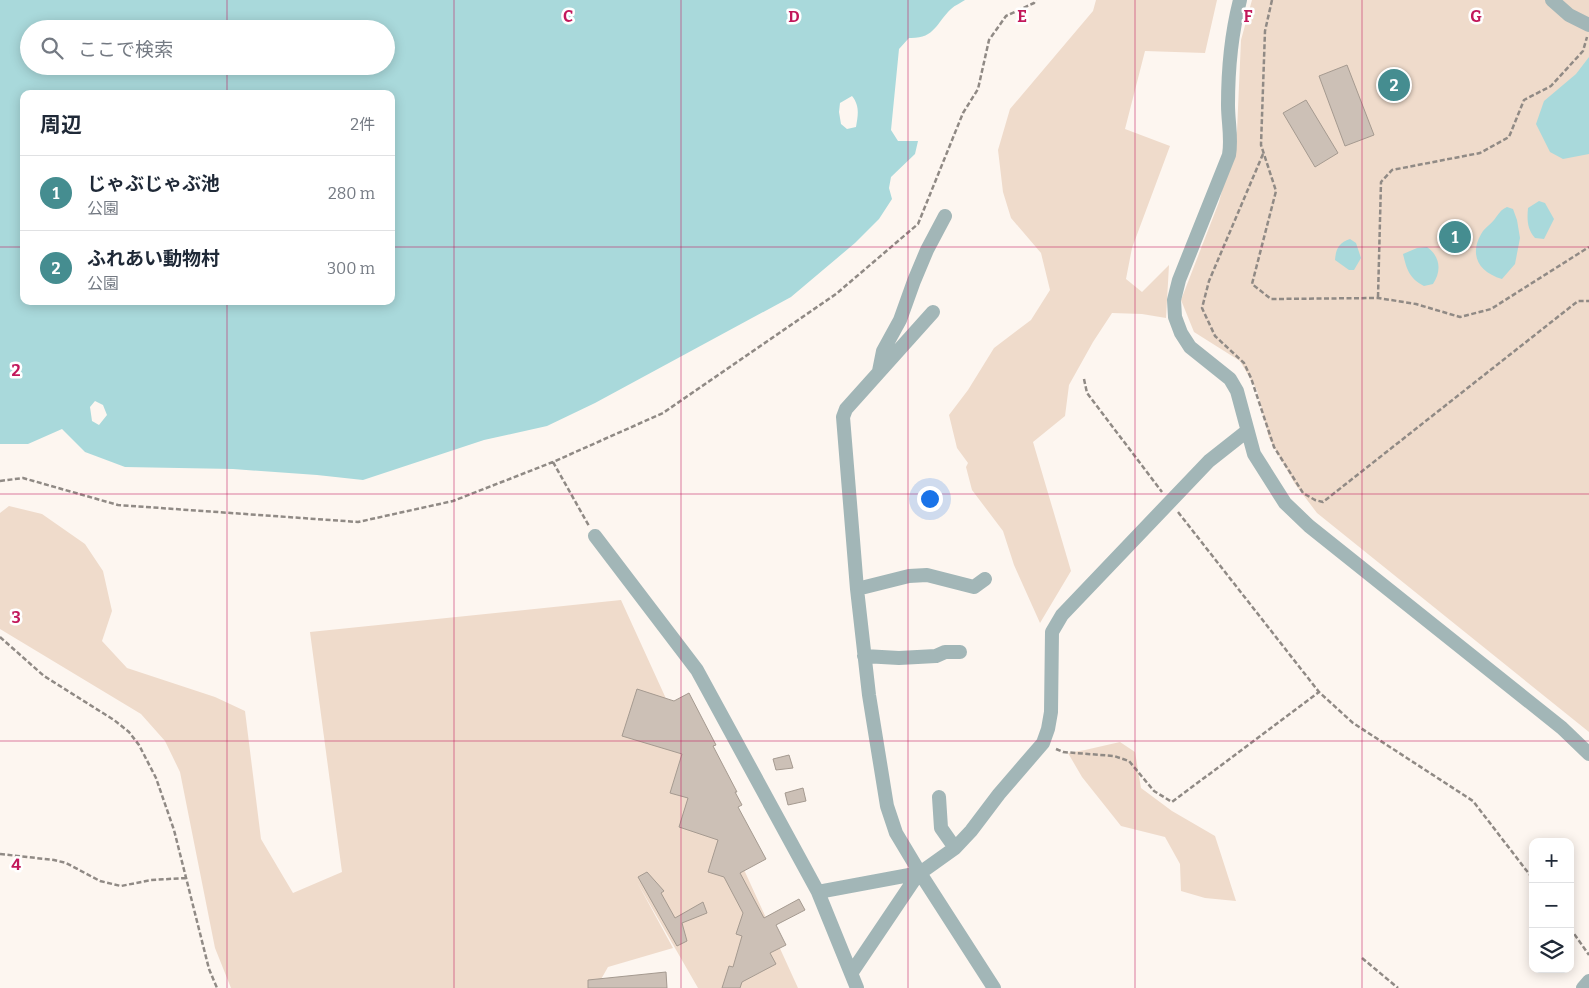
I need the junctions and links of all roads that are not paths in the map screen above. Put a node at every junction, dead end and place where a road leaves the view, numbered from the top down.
1 (1240, 0) edge
2 (1552, 0) edge
3 (1588, 30) edge
4 (945, 216) dead end
5 (933, 312) dead end
6 (879, 372) junction
7 (1247, 431) junction
8 (595, 536) road end
9 (985, 579) dead end
10 (857, 590) junction
11 (960, 652) dead end
12 (864, 656) junction
13 (1589, 754) edge
14 (939, 797) dead end
15 (955, 848) junction
16 (920, 873) junction
17 (818, 892) junction
18 (852, 972) junction
19 (1589, 982) edge
20 (857, 988) edge
21 (994, 988) edge
22 (1583, 988) edge

1 - 7 street
2 - 3 street
4 - 6 street
5 - 6 street
6 - 10 street
7 - 13 street
7 - 15 street
8 - 17 street
9 - 10 street
10 - 12 street
11 - 12 street
12 - 16 street
14 - 15 street
15 - 16 street
16 - 17 street
16 - 18 street
16 - 21 street
17 - 18 street
18 - 20 street
19 - 22 street

